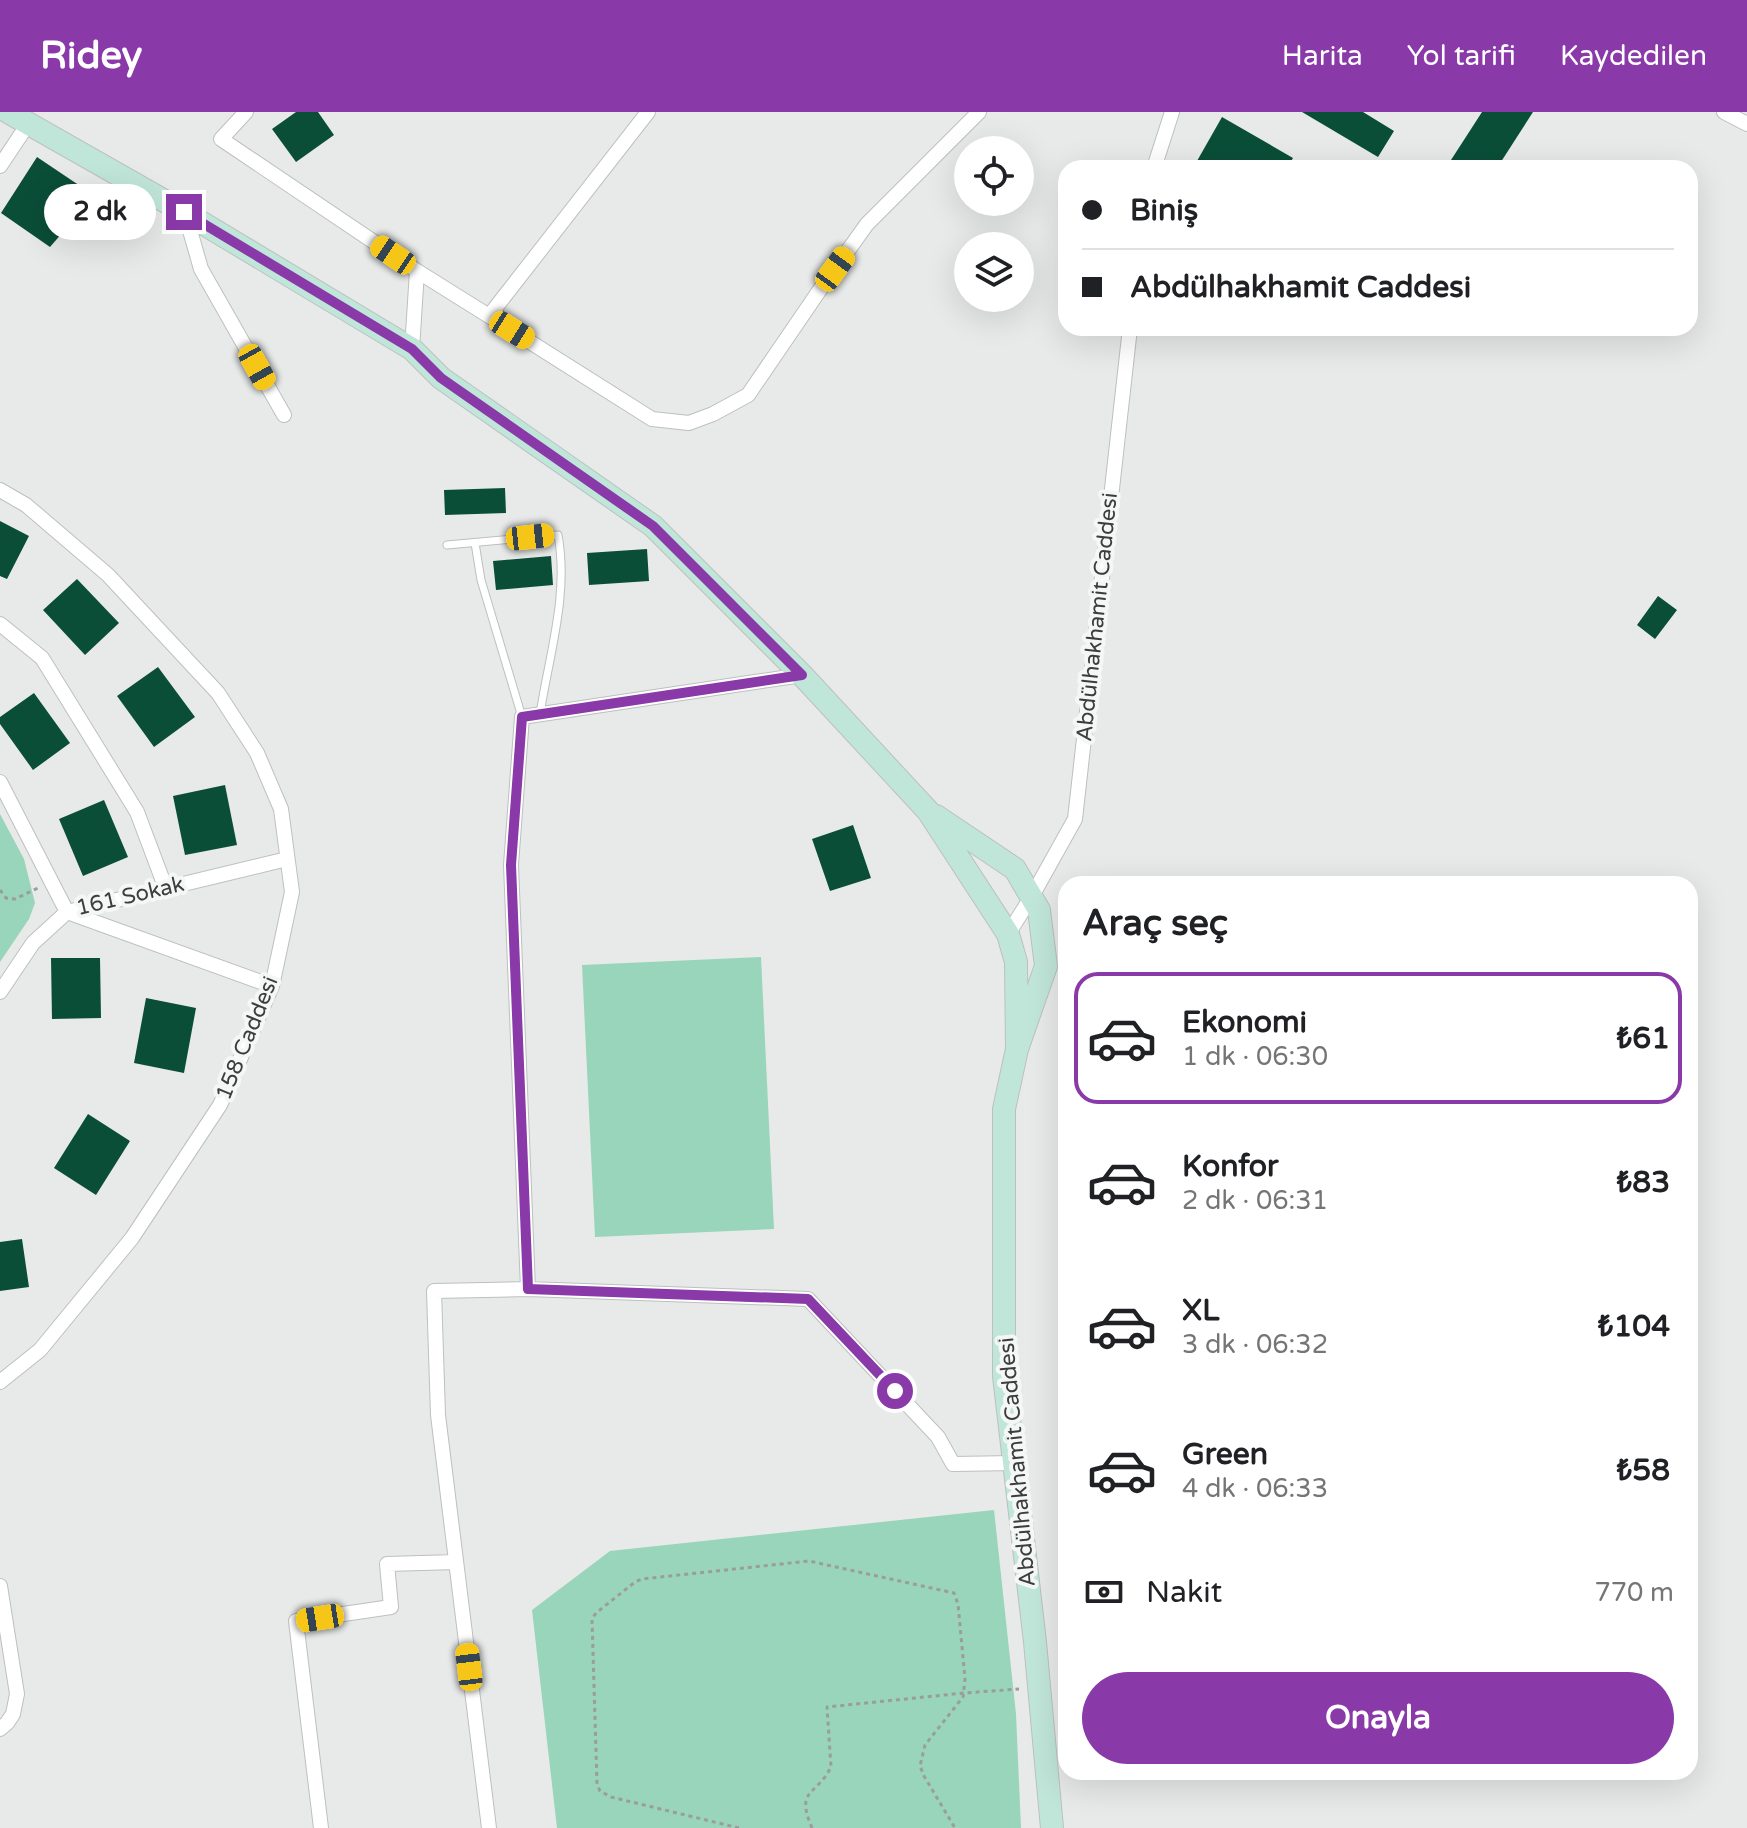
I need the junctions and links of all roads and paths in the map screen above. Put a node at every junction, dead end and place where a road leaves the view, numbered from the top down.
1 (8, 112) edge
2 (246, 112) edge
3 (648, 112) edge
4 (979, 112) edge
5 (1172, 112) edge
6 (1724, 112) edge
7 (28, 124) junction
8 (1747, 124) edge
9 (1157, 160) edge
10 (0, 166) edge
11 (184, 212) junction
12 (417, 271) junction
13 (489, 316) junction
14 (1129, 336) edge
15 (412, 349) junction
16 (284, 415) dead end
17 (0, 490) edge
18 (475, 543) junction
19 (447, 545) dead end
20 (0, 624) edge
21 (802, 675) junction
22 (540, 714) junction
23 (522, 717) junction
24 (0, 782) edge
25 (928, 811) junction
26 (287, 859) junction
27 (51, 882) junction
28 (166, 889) junction
29 (0, 890) edge
30 (1032, 896) junction
31 (6, 898) junction
32 (0, 905) edge
33 (67, 912) junction
34 (1008, 934) junction
35 (1016, 962) junction
36 (1046, 966) junction
37 (272, 986) junction
38 (0, 992) edge
39 (1017, 1049) junction
40 (528, 1289) junction
41 (0, 1382) edge
42 (1015, 1463) junction
43 (456, 1562) junction
44 (0, 1586) edge
45 (1039, 1688) junction
46 (964, 1693) junction
47 (0, 1729) edge
48 (321, 1828) edge
49 (489, 1828) edge
50 (739, 1828) edge
51 (812, 1828) edge
52 (955, 1828) edge
53 (1052, 1828) edge

1 - 7 main road, Abdülhakhamit Caddesi
2 - 12 street
3 - 13 street
4 - 13 street
5 - 9 street
6 - 8 street
7 - 10 street
7 - 11 main road, Abdülhakhamit Caddesi
11 - 15 main road, Abdülhakhamit Caddesi
11 - 16 street
12 - 13 street
12 - 15 street
14 - 30 street, Abdülhakhamit Caddesi
15 - 21 main road, Abdülhakhamit Caddesi
17 - 26 street, 158 Caddesi
18 - 19 lane
18 - 22 lane
18 - 23 lane
20 - 28 street
21 - 22 street
21 - 25 main road, Abdülhakhamit Caddesi
22 - 23 street
23 - 40 street
24 - 27 street, 161 Sokak
25 - 30 main road, Abdülhakhamit Caddesi
25 - 34 main road, Abdülhakhamit Caddesi
26 - 28 street, 161 Sokak
26 - 37 street, 158 Caddesi
27 - 31 path
27 - 33 street, 161 Sokak
28 - 33 street, 161 Sokak
29 - 31 path
30 - 34 street, Abdülhakhamit Caddesi
30 - 36 main road, Abdülhakhamit Caddesi
31 - 32 path
33 - 37 street
33 - 38 street
34 - 35 main road, Abdülhakhamit Caddesi
35 - 36 street
35 - 39 main road, Abdülhakhamit Caddesi
36 - 39 main road, Abdülhakhamit Caddesi
37 - 41 street, 158 Caddesi
39 - 42 main road, Abdülhakhamit Caddesi
40 - 42 street
40 - 43 street
42 - 45 main road, Abdülhakhamit Caddesi
43 - 48 street
43 - 49 street
44 - 47 street
45 - 46 path
45 - 53 main road, Abdülhakhamit Caddesi
46 - 50 path
46 - 51 path
46 - 52 path

